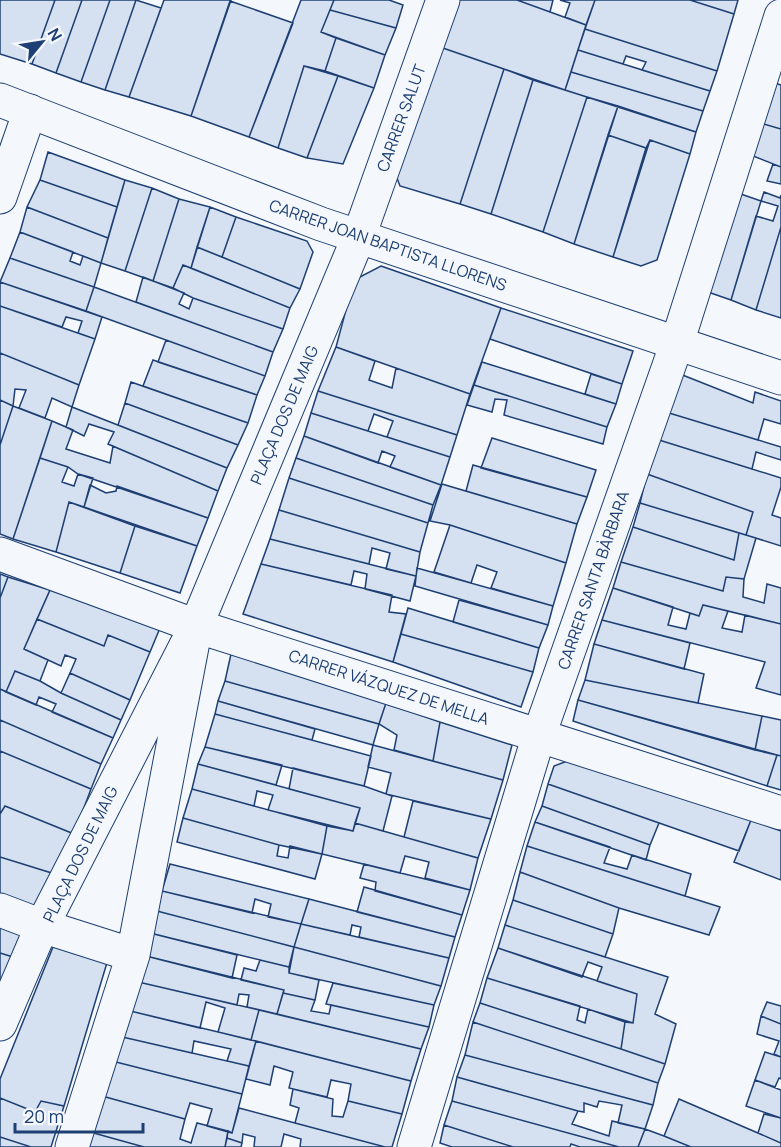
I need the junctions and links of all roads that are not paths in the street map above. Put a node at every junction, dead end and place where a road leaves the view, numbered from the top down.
1 (443, 0) edge
2 (781, 16) edge
3 (15, 105) edge
4 (0, 197) edge
5 (359, 236) junction
6 (677, 343) junction
7 (781, 378) edge
8 (0, 554) edge
9 (196, 626) junction
10 (539, 735) junction
11 (781, 813) edge
12 (0, 910) edge
13 (42, 926) junction
14 (133, 955) junction
15 (0, 1024) edge
16 (72, 1147) edge
17 (414, 1147) edge

1 - 5 street, CARRER SALUT
2 - 6 street, CARRER SANTA BÀRBARA
3 - 4 street
3 - 5 street, CARRER JOAN BAPTISTA LLORENS
5 - 6 street, CARRER JOAN BAPTISTA LLORENS
5 - 9 street, PLAÇA DOS DE MAIG
6 - 7 street, CARRER JOAN BAPTISTA LLORENS
6 - 10 street, CARRER SANTA BÀRBARA
8 - 9 street, CARRER VÁZQUEZ DE MELLA
9 - 10 street, CARRER VÁZQUEZ DE MELLA
9 - 13 street, PLAÇA DOS DE MAIG
9 - 14 street, PLAÇA DOS DE MAIG
10 - 11 street, CARRER VÁZQUEZ DE MELLA
10 - 17 street, CARRER SANTA BÀRBARA
12 - 13 street
13 - 14 street, PLAÇA DOS DE MAIG
13 - 15 street
14 - 16 street

